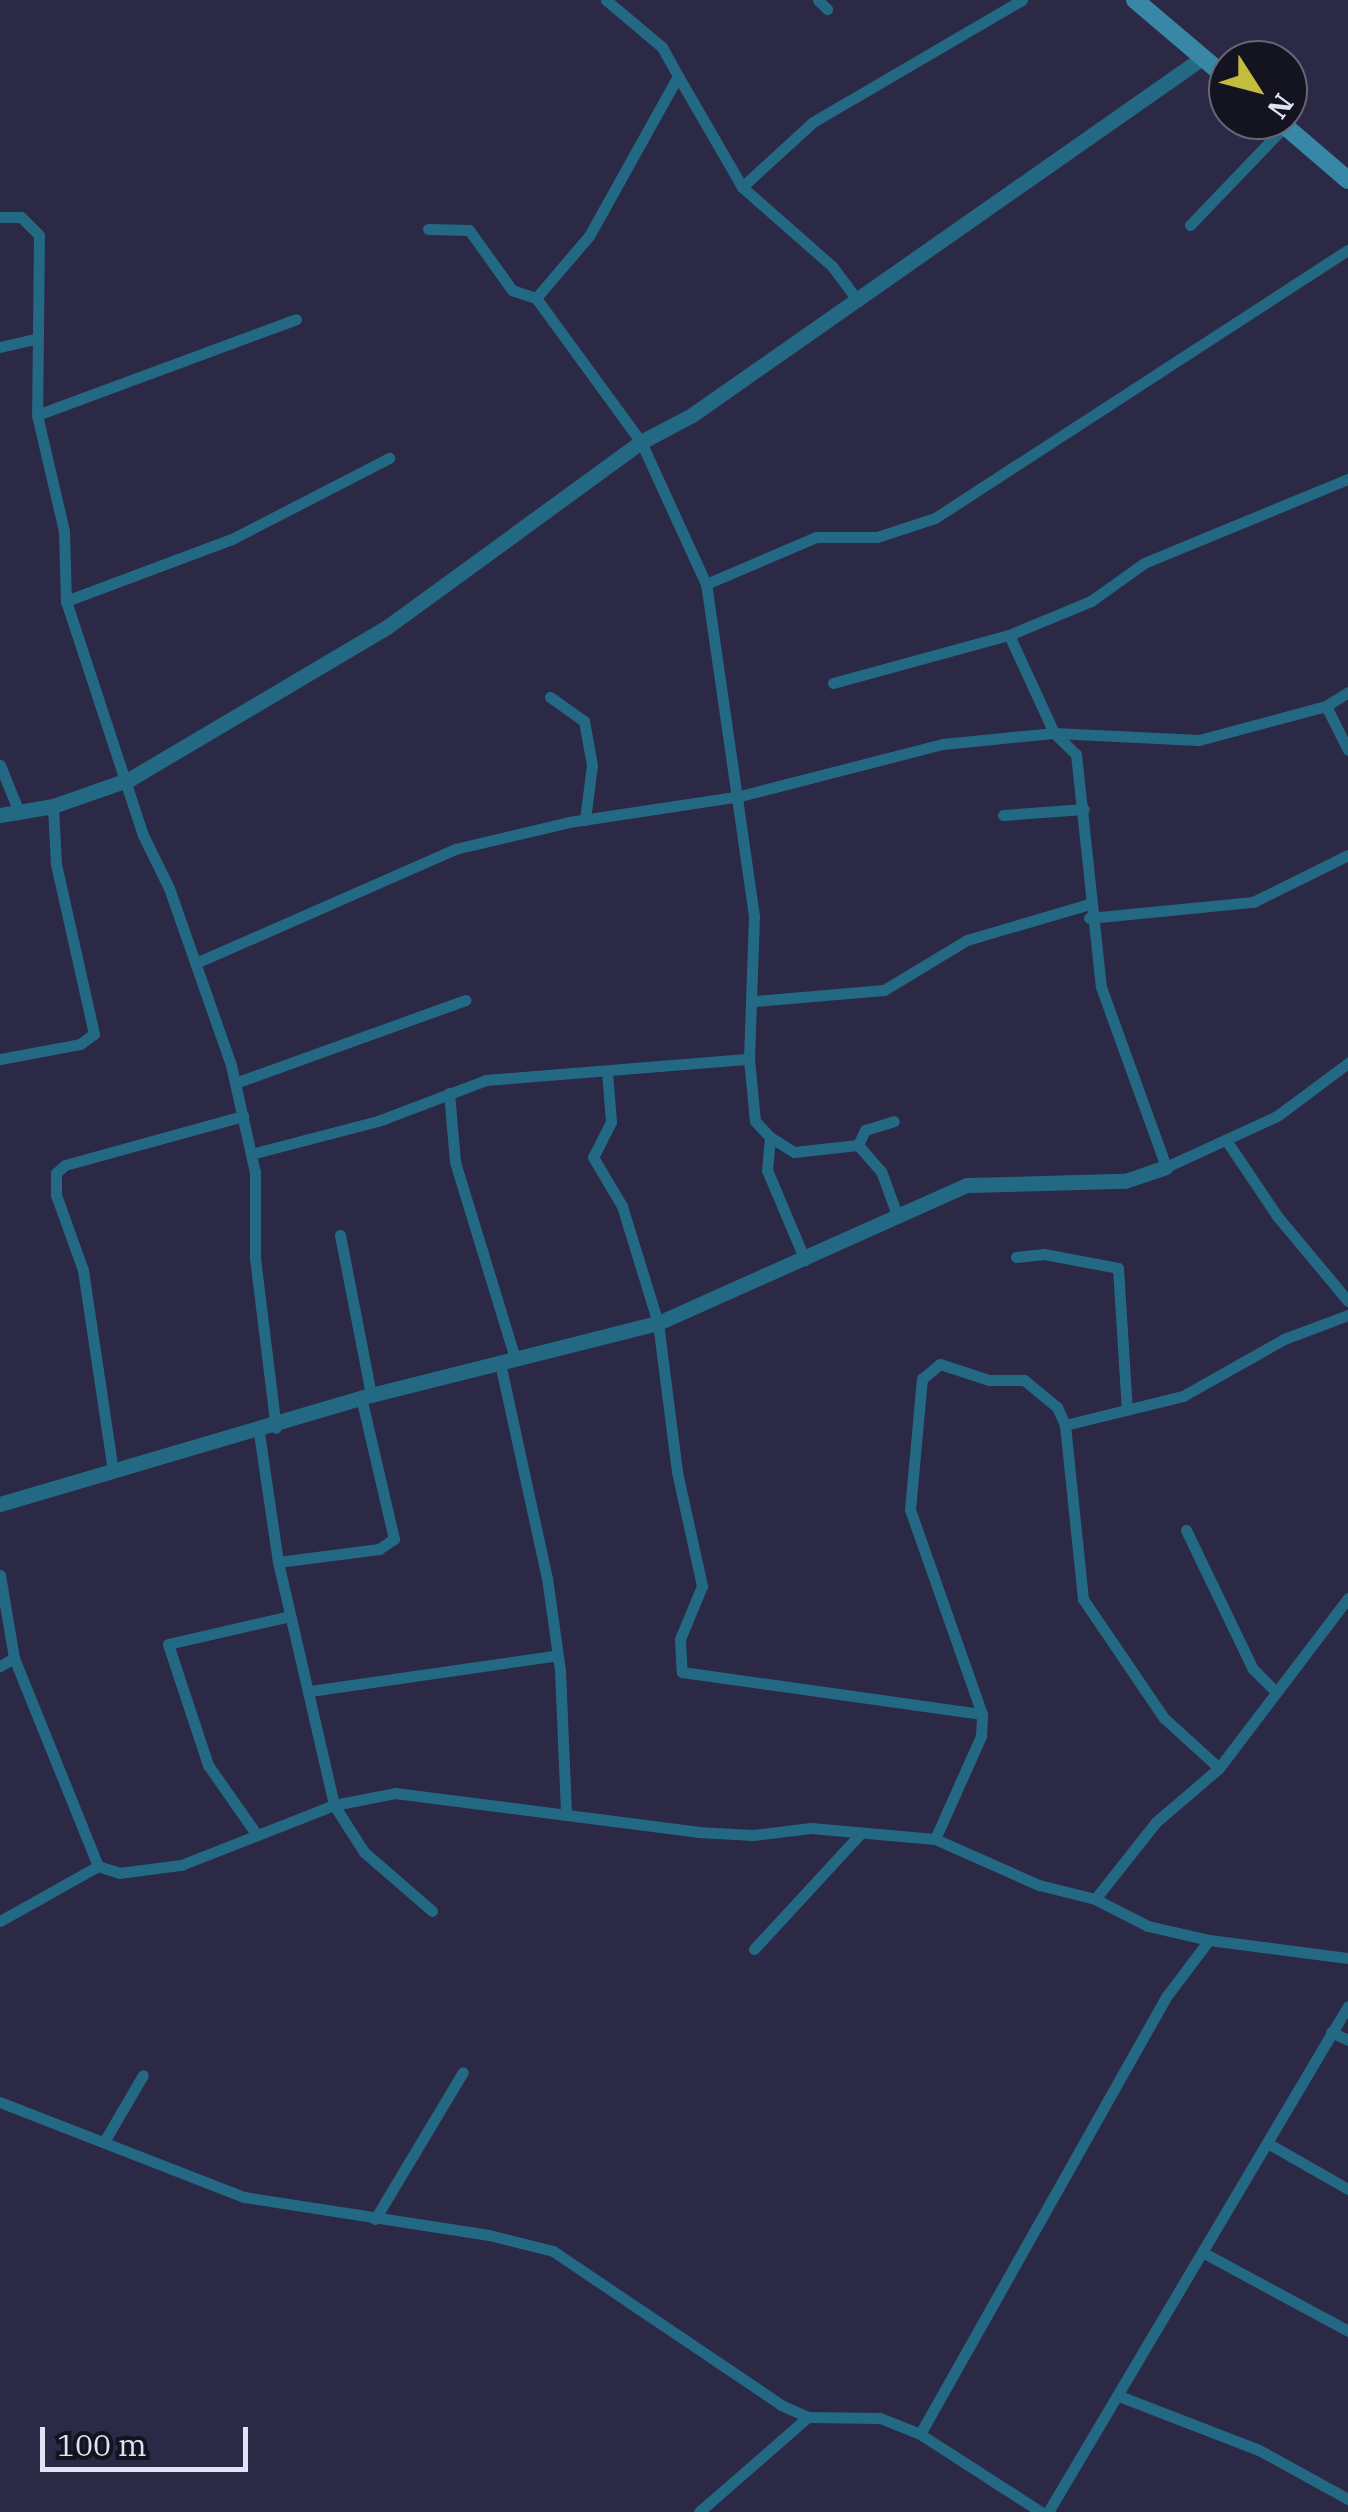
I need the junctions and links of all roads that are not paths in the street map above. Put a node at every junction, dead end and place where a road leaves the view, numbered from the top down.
1 (606, 0) edge
2 (1022, 0) edge
3 (1135, 0) edge
4 (1202, 58) junction
5 (1208, 63) edge
6 (678, 76) junction
7 (1267, 140) edge
8 (1302, 140) edge
9 (1348, 180) edge
10 (742, 187) junction
11 (0, 217) edge
12 (1190, 226) dead end
13 (428, 229) dead end
14 (1348, 250) edge
15 (536, 298) junction
16 (858, 302) junction
17 (296, 320) dead end
18 (36, 339) junction
19 (0, 347) edge
20 (36, 415) junction
21 (641, 442) junction
22 (388, 458) dead end
23 (1348, 479) edge
24 (706, 584) junction
25 (66, 601) junction
26 (1010, 635) junction
27 (834, 683) dead end
28 (1348, 692) edge
29 (550, 698) dead end
30 (1326, 706) junction
31 (1054, 733) junction
32 (1348, 750) edge
33 (0, 766) edge
34 (130, 779) junction
35 (740, 796) junction
36 (52, 806) junction
37 (1084, 810) junction
38 (19, 812) junction
39 (0, 815) edge
40 (1004, 815) dead end
41 (586, 820) junction
42 (1348, 856) edge
43 (1089, 911) junction
44 (198, 962) junction
45 (465, 1000) dead end
46 (755, 1001) junction
47 (0, 1058) edge
48 (749, 1059) junction
49 (1348, 1063) edge
50 (607, 1071) junction
51 (236, 1083) junction
52 (449, 1092) junction
53 (242, 1116) junction
54 (894, 1121) dead end
55 (770, 1137) junction
56 (1226, 1140) junction
57 (858, 1145) junction
58 (794, 1152) junction
59 (251, 1154) junction
60 (1166, 1168) junction
61 (767, 1170) junction
62 (896, 1212) junction
63 (340, 1235) dead end
64 (1016, 1257) dead end
65 (805, 1260) junction
66 (1348, 1301) edge
67 (1348, 1315) edge
68 (658, 1323) junction
69 (508, 1360) junction
70 (366, 1396) junction
71 (1128, 1410) junction
72 (1065, 1424) junction
73 (276, 1428) junction
74 (258, 1432) junction
75 (112, 1472) junction
76 (0, 1504) edge
77 (1186, 1530) dead end
78 (278, 1562) junction
79 (0, 1575) edge
80 (1348, 1598) edge
81 (290, 1616) junction
82 (554, 1656) junction
83 (14, 1658) junction
84 (0, 1666) edge
85 (310, 1691) junction
86 (1276, 1692) junction
87 (982, 1714) junction
88 (1220, 1768) junction
89 (334, 1805) junction
90 (566, 1811) junction
91 (862, 1833) junction
92 (257, 1835) junction
93 (935, 1839) junction
94 (98, 1866) junction
95 (1094, 1899) junction
96 (432, 1912) dead end
97 (0, 1921) edge
98 (1209, 1940) junction
99 (754, 1948) dead end
100 (1348, 1958) edge
101 (1348, 2006) edge
102 (1331, 2032) junction
103 (1348, 2040) edge
104 (463, 2072) dead end
105 (142, 2075) dead end
106 (0, 2102) edge
107 (104, 2140) junction
108 (1269, 2144) junction
109 (1348, 2189) edge
110 (375, 2218) junction
111 (1204, 2253) junction
112 (1348, 2330) edge
113 (1118, 2396) junction
114 (808, 2416) junction
115 (920, 2434) junction
116 (1348, 2499) edge
117 (699, 2512) edge
118 (1045, 2512) edge

1 - 6 street
2 - 10 street
3 - 4 main road
4 - 5 main road
4 - 16 street
6 - 10 street
6 - 15 street
7 - 12 street
8 - 9 main road
10 - 16 street
11 - 18 street
13 - 15 street
14 - 24 street
15 - 21 street
16 - 21 street
17 - 20 street
18 - 19 street
18 - 20 street
20 - 25 street
21 - 24 street
21 - 34 street
22 - 25 street
23 - 26 street
24 - 35 street
25 - 34 street
26 - 27 street
26 - 31 street
28 - 30 street
29 - 41 street
30 - 31 street
30 - 32 street
31 - 35 street
31 - 37 street
33 - 38 street
34 - 36 street
34 - 44 street
35 - 41 street
35 - 46 street
36 - 38 street
36 - 47 street
37 - 40 street
37 - 43 street
38 - 39 street
41 - 44 street
42 - 43 street
43 - 46 street
43 - 60 street
44 - 51 street
45 - 51 street
46 - 48 street
48 - 50 street
48 - 55 street
49 - 56 street
50 - 52 street
50 - 68 street
51 - 53 street
52 - 59 street
52 - 69 street
53 - 59 street
53 - 75 street
54 - 57 street
55 - 58 street
55 - 61 street
56 - 60 street
56 - 66 street
57 - 58 street
57 - 62 street
58 - 61 street
59 - 73 street
60 - 62 street
61 - 65 street
62 - 65 street
63 - 70 street
64 - 71 street
65 - 68 street
67 - 71 street
68 - 69 street
68 - 87 street
69 - 70 street
69 - 82 street
70 - 73 street
70 - 78 street
71 - 72 street
72 - 87 street
72 - 88 street
73 - 74 street
74 - 75 street
74 - 78 street
75 - 76 street
77 - 86 street
78 - 81 street
79 - 83 street
80 - 86 street
81 - 85 street
81 - 92 street
82 - 85 street
82 - 90 street
83 - 84 street
83 - 94 street
85 - 89 street
86 - 88 street
87 - 93 street
88 - 95 street
89 - 90 street
89 - 92 street
89 - 96 street
90 - 91 street
91 - 93 street
91 - 99 street
92 - 94 street
93 - 95 street
94 - 97 street
95 - 98 street
98 - 100 street
98 - 115 street
101 - 102 street
102 - 103 street
102 - 108 street
104 - 110 street
105 - 107 street
106 - 107 street
107 - 110 street
108 - 109 street
108 - 111 street
110 - 114 street
111 - 112 street
111 - 113 street
113 - 116 street
113 - 118 street
114 - 115 street
114 - 117 street
115 - 118 street

